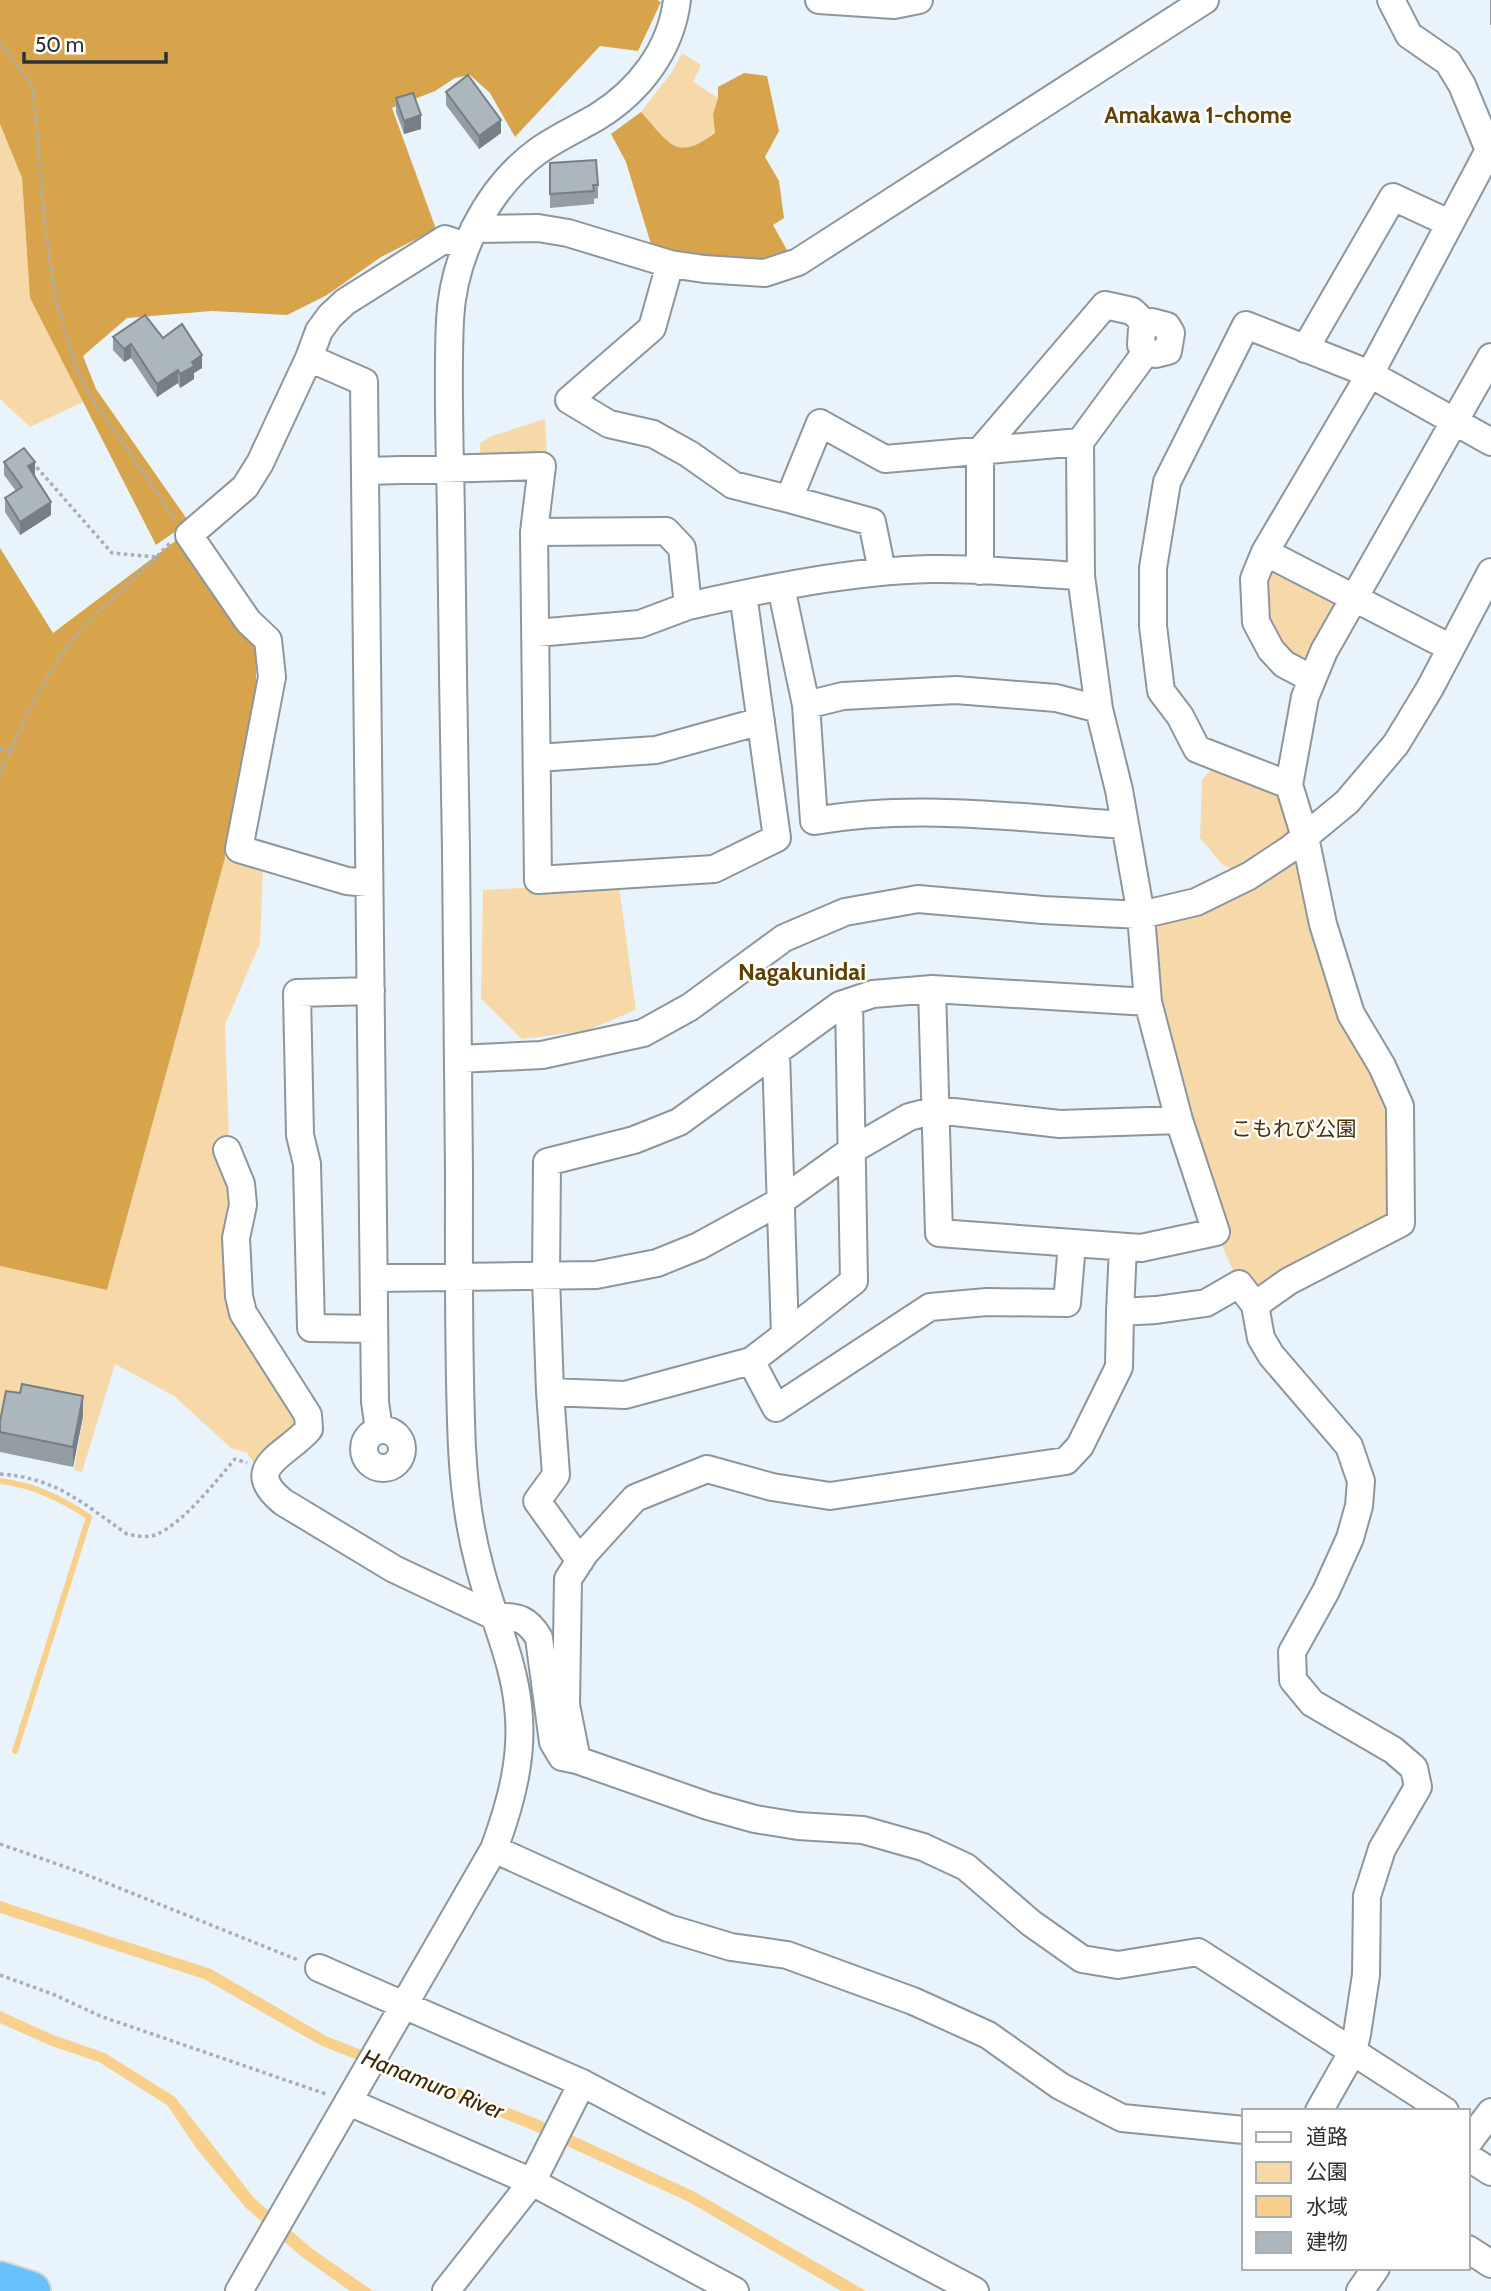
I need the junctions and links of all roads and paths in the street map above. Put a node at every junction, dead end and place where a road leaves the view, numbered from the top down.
1 (677, 0) edge
2 (819, 0) edge
3 (919, 0) edge
4 (1205, 0) edge
5 (1391, 0) edge
6 (0, 42) edge
7 (1490, 153) edge
8 (1448, 223) junction
9 (470, 237) junction
10 (670, 264) junction
11 (1305, 349) junction
12 (1491, 357) edge
13 (309, 358) junction
14 (1370, 374) junction
15 (1455, 421) junction
16 (1080, 442) junction
17 (1491, 442) edge
18 (980, 451) junction
19 (26, 455) edge
20 (450, 468) junction
21 (365, 471) junction
22 (789, 499) junction
23 (534, 532) junction
24 (187, 534) junction
25 (1265, 552) junction
26 (156, 557) junction
27 (881, 571) junction
28 (980, 571) junction
29 (1491, 572) edge
30 (1081, 576) junction
31 (781, 587) junction
32 (743, 594) junction
33 (1352, 597) junction
34 (688, 606) junction
35 (536, 633) junction
36 (1451, 648) junction
37 (1312, 679) junction
38 (806, 705) junction
39 (1099, 709) junction
40 (761, 721) junction
41 (0, 749) edge
42 (11, 750) junction
43 (537, 758) junction
44 (0, 775) edge
45 (1289, 785) junction
46 (1124, 825) junction
47 (1305, 837) junction
48 (368, 883) junction
49 (1141, 915) junction
50 (932, 989) junction
51 (371, 991) junction
52 (849, 1002) junction
53 (1148, 1002) junction
54 (776, 1053) junction
55 (458, 1059) junction
56 (936, 1110) junction
57 (1179, 1120) junction
58 (227, 1150) dead end
59 (852, 1150) junction
60 (780, 1201) junction
61 (1072, 1244) junction
62 (1124, 1248) junction
63 (459, 1276) junction
64 (546, 1277) junction
65 (374, 1278) junction
66 (1255, 1305) junction
67 (1120, 1312) junction
68 (374, 1329) junction
69 (785, 1335) junction
70 (751, 1362) junction
71 (550, 1392) junction
72 (379, 1430) dead end
73 (0, 1474) edge
74 (264, 1479) junction
75 (580, 1561) junction
76 (496, 1617) junction
77 (577, 1760) junction
78 (0, 1844) edge
79 (494, 1849) junction
80 (319, 1968) joint
81 (0, 1975) edge
82 (403, 2007) junction
83 (1353, 2051) junction
84 (579, 2088) junction
85 (351, 2098) junction
86 (1320, 2109) edge
87 (1442, 2109) edge
88 (1242, 2130) edge
89 (1470, 2158) edge
90 (1491, 2172) edge
91 (534, 2178) junction
92 (1470, 2250) edge
93 (1491, 2264) edge
94 (1375, 2270) edge
95 (239, 2291) edge
96 (446, 2291) edge
97 (735, 2291) edge
98 (975, 2291) edge
99 (1360, 2291) edge

1 - 9 street
2 - 3 street
4 - 10 street
5 - 7 street
6 - 24 path
7 - 8 street
8 - 11 street
8 - 14 street
9 - 10 street
9 - 13 street
9 - 20 street
10 - 22 street
11 - 14 street
11 - 45 street
12 - 15 street
13 - 21 street
13 - 24 street
14 - 15 street
14 - 25 street
15 - 17 street
15 - 33 street
16 - 18 street
16 - 18 street
16 - 30 street
18 - 22 street
18 - 28 street
19 - 26 path
20 - 21 street
20 - 23 street
20 - 55 street
21 - 48 street
22 - 27 street
23 - 34 street
23 - 35 street
24 - 26 path
24 - 48 street
25 - 33 street
25 - 37 street
26 - 42 path
27 - 28 street
27 - 31 street
28 - 30 street
29 - 36 street
30 - 39 street
31 - 32 street
31 - 38 street
32 - 34 street
32 - 40 street
33 - 36 street
33 - 37 street
34 - 35 street
35 - 43 street
36 - 47 street
37 - 45 street
38 - 39 street
38 - 46 street
39 - 46 street
40 - 43 street
40 - 43 street
41 - 42 path
42 - 44 path
45 - 47 street
46 - 49 street
47 - 49 street
47 - 66 street
48 - 51 street
49 - 53 street
49 - 55 street
50 - 52 street
50 - 53 street
50 - 56 street
51 - 65 street
51 - 68 street
52 - 54 street
52 - 59 street
53 - 57 street
54 - 60 street
54 - 64 street
55 - 63 street
56 - 57 street
56 - 59 street
56 - 61 street
57 - 62 street
58 - 74 street
59 - 60 street
59 - 69 street
60 - 64 street
60 - 69 street
61 - 62 street
61 - 70 street
62 - 67 street
63 - 64 street
63 - 65 street
63 - 76 street
64 - 71 street
65 - 68 street
66 - 67 street
66 - 83 street
67 - 75 street
68 - 72 street
69 - 70 street
70 - 71 street
71 - 75 street
73 - 74 path
74 - 76 street
75 - 77 street
76 - 77 street
76 - 79 street
77 - 83 street
78 - 80 path
79 - 82 street
79 - 88 street
80 - 82 street
81 - 85 path
82 - 84 street
82 - 85 street
83 - 86 street
83 - 87 street
84 - 91 street
84 - 98 street
85 - 91 street
85 - 95 street
89 - 90 street
91 - 96 street
91 - 97 street
92 - 93 street
94 - 99 street

